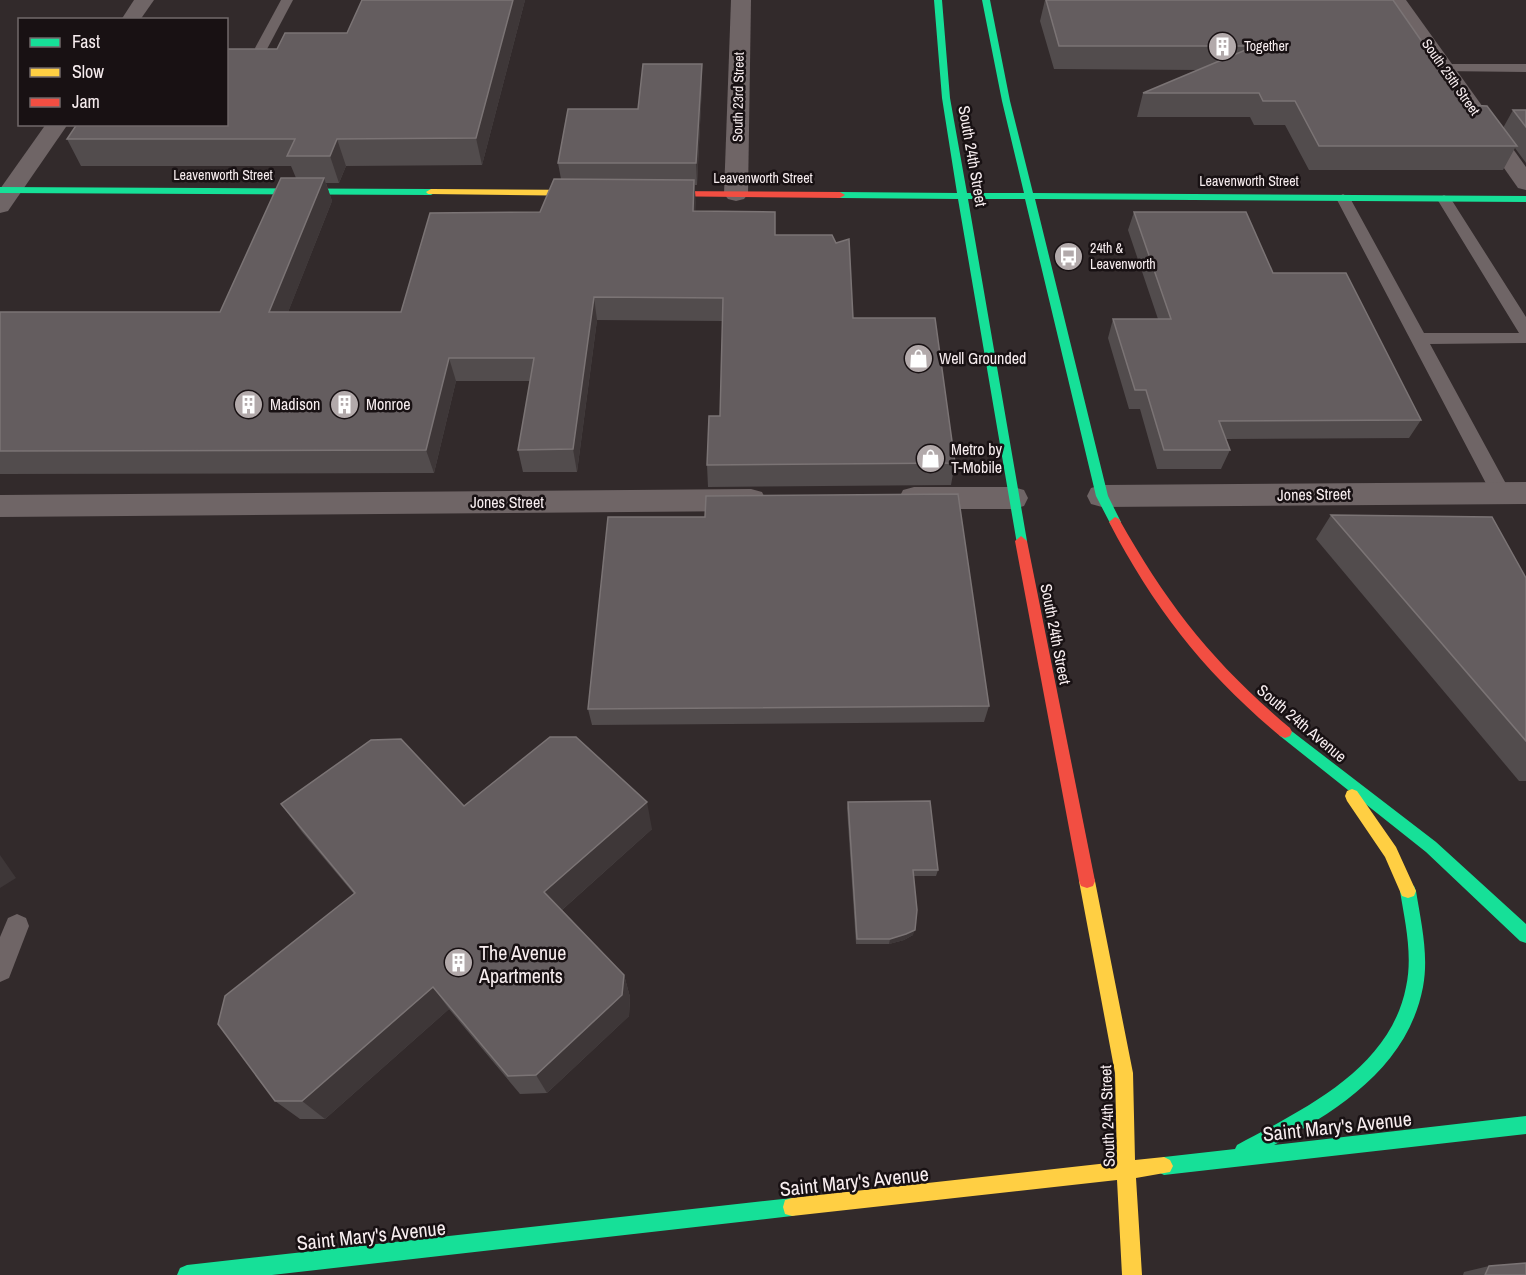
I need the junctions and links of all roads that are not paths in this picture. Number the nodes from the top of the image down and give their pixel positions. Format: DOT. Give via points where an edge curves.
graph roads {
  1 [pos="144,0"];
  2 [pos="287,0"];
  3 [pos="741,0"];
  4 [pos="938,0"];
  5 [pos="986,0"];
  6 [pos="1396,0"];
  7 [pos="131,18"];
  8 [pos="261,48"];
  9 [pos="1444,68"];
  10 [pos="1526,68"];
  11 [pos="56,126"];
  12 [pos="1526,183"];
  13 [pos="605,194"];
  14 [pos="641,194"];
  15 [pos="736,194"];
  16 [pos="4,196"];
  17 [pos="963,196"];
  18 [pos="1031,196"];
  19 [pos="1343,198"];
  20 [pos="1444,199"];
  21 [pos="1526,199"];
  22 [pos="1526,330"];
  23 [pos="1526,338"];
  24 [pos="1419,339"];
  25 [pos="1513,493"];
  26 [pos="1102,496"];
  27 [pos="1013,498"];
  28 [pos="775,499"];
  29 [pos="882,499"];
  30 [pos="0,506"];
  31 [pos="1333,771"];
  32 [pos="17,926"];
  33 [pos="1526,935"];
  34 [pos="0,969"];
  35 [pos="1526,1125"];
  36 [pos="1234,1156"];
  37 [pos="1126,1170"];
  38 [pos="187,1275"];
  39 [pos="1132,1275"];
  1 -- 7 [label="street"];
  2 -- 8 [label="lane"];
  3 -- 15 [label="street, South 23rd Street"];
  4 -- 17 [label="main road, South 24th Street" via="942,67"];
  5 -- 18 [label="main road" via="1006,101"];
  6 -- 9 [label="street, South 25th Street"];
  9 -- 10 [label="lane"];
  9 -- 12 [label="street, South 25th Street"];
  11 -- 16 [label="street"];
  13 -- 16 [label="main road, Leavenworth Street"];
  14 -- 15 [label="main road, Leavenworth Street"];
  15 -- 17 [label="main road, Leavenworth Street"];
  17 -- 18 [label="main road, Leavenworth Street"];
  17 -- 27 [label="main road, South 24th Street"];
  18 -- 19 [label="main road, Leavenworth Street"];
  18 -- 26 [label="main road"];
  19 -- 20 [label="main road, Leavenworth Street"];
  19 -- 24 [label="lane"];
  20 -- 21 [label="main road, Leavenworth Street"];
  20 -- 22 [label="lane"];
  23 -- 24 [label="lane"];
  24 -- 25 [label="lane"];
  25 -- 26 [label="street, Jones Street"];
  26 -- 31 [label="main road, South 24th Avenue" via="1129,553 1164,609 1210,664 1274,724"];
  27 -- 29 [label="street"];
  27 -- 37 [label="main road, South 24th Street" via="1124,1073"];
  28 -- 30 [label="street, Jones Street"];
  31 -- 33 [label="main road, South 24th Avenue" via="1454,866"];
  31 -- 36 [label="main road" via="1386,846 1407,889 1418,949 1409,1011 1381,1059 1361,1079 1319,1111"];
  32 -- 34 [label="lane"];
  35 -- 36 [label="main road, Saint Mary's Avenue"];
  36 -- 37 [label="main road, Saint Mary's Avenue"];
  37 -- 38 [label="main road, Saint Mary's Avenue"];
  37 -- 39 [label="main road, South 24th Street"];
}
